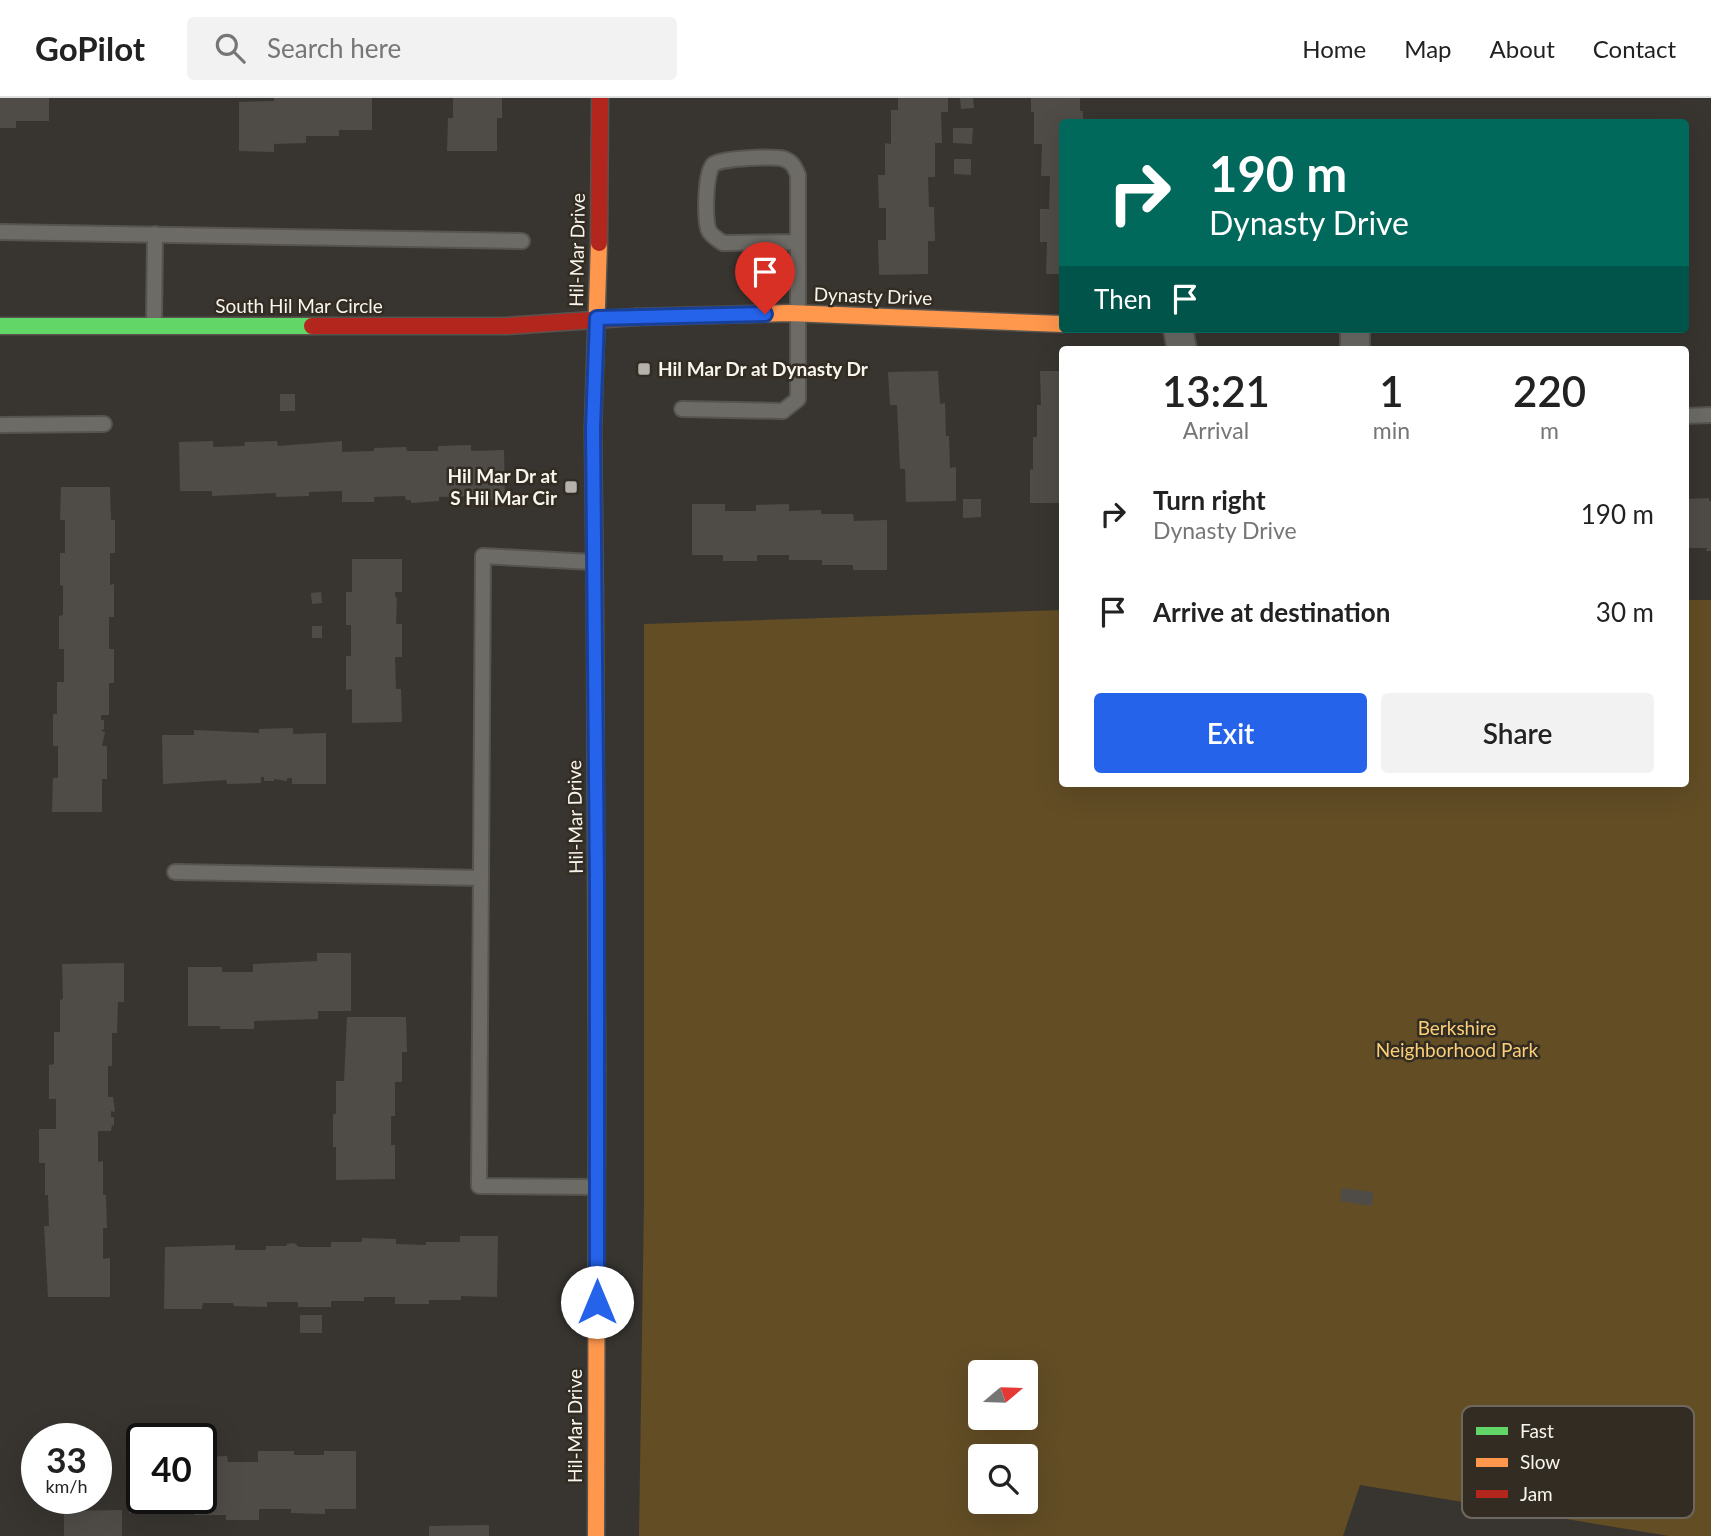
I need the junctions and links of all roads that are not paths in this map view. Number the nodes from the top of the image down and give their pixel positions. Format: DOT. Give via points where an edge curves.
graph roads {
  1 [pos="600,98"];
  2 [pos="0,232"];
  3 [pos="155,234"];
  4 [pos="522,241"];
  5 [pos="797,242"];
  6 [pos="799,314"];
  7 [pos="597,318"];
  8 [pos="1059,324"];
  9 [pos="0,326"];
  10 [pos="154,326"];
  11 [pos="682,409"];
  12 [pos="1711,415"];
  13 [pos="1689,416"];
  14 [pos="0,425"];
  15 [pos="104,425"];
  16 [pos="594,562"];
  17 [pos="175,872"];
  18 [pos="481,878"];
  19 [pos="597,1187"];
  20 [pos="596,1536"];
  1 -- 7 [label="street, Hil-Mar Drive"];
  2 -- 3 [label="lane"];
  3 -- 4 [label="lane"];
  3 -- 10 [label="lane"];
  5 -- 5 [label="lane" via="798,176 793,164 782,158 722,160 711,165 707,174 708,229 715,238 723,243"];
  5 -- 6 [label="lane"];
  6 -- 7 [label="street, Dynasty Drive"];
  6 -- 8 [label="street, Dynasty Drive"];
  6 -- 11 [label="lane" via="798,399 783,411"];
  7 -- 10 [label="street, South Hil Mar Circle" via="506,326"];
  7 -- 16 [label="street, Hil-Mar Drive"];
  9 -- 10 [label="street, South Hil Mar Circle"];
  12 -- 13 [label="lane"];
  14 -- 15 [label="lane"];
  16 -- 18 [label="lane" via="483,556"];
  16 -- 19 [label="street, Hil-Mar Drive"];
  17 -- 18 [label="lane"];
  18 -- 19 [label="lane" via="479,1186"];
  19 -- 20 [label="street, Hil-Mar Drive"];
}
